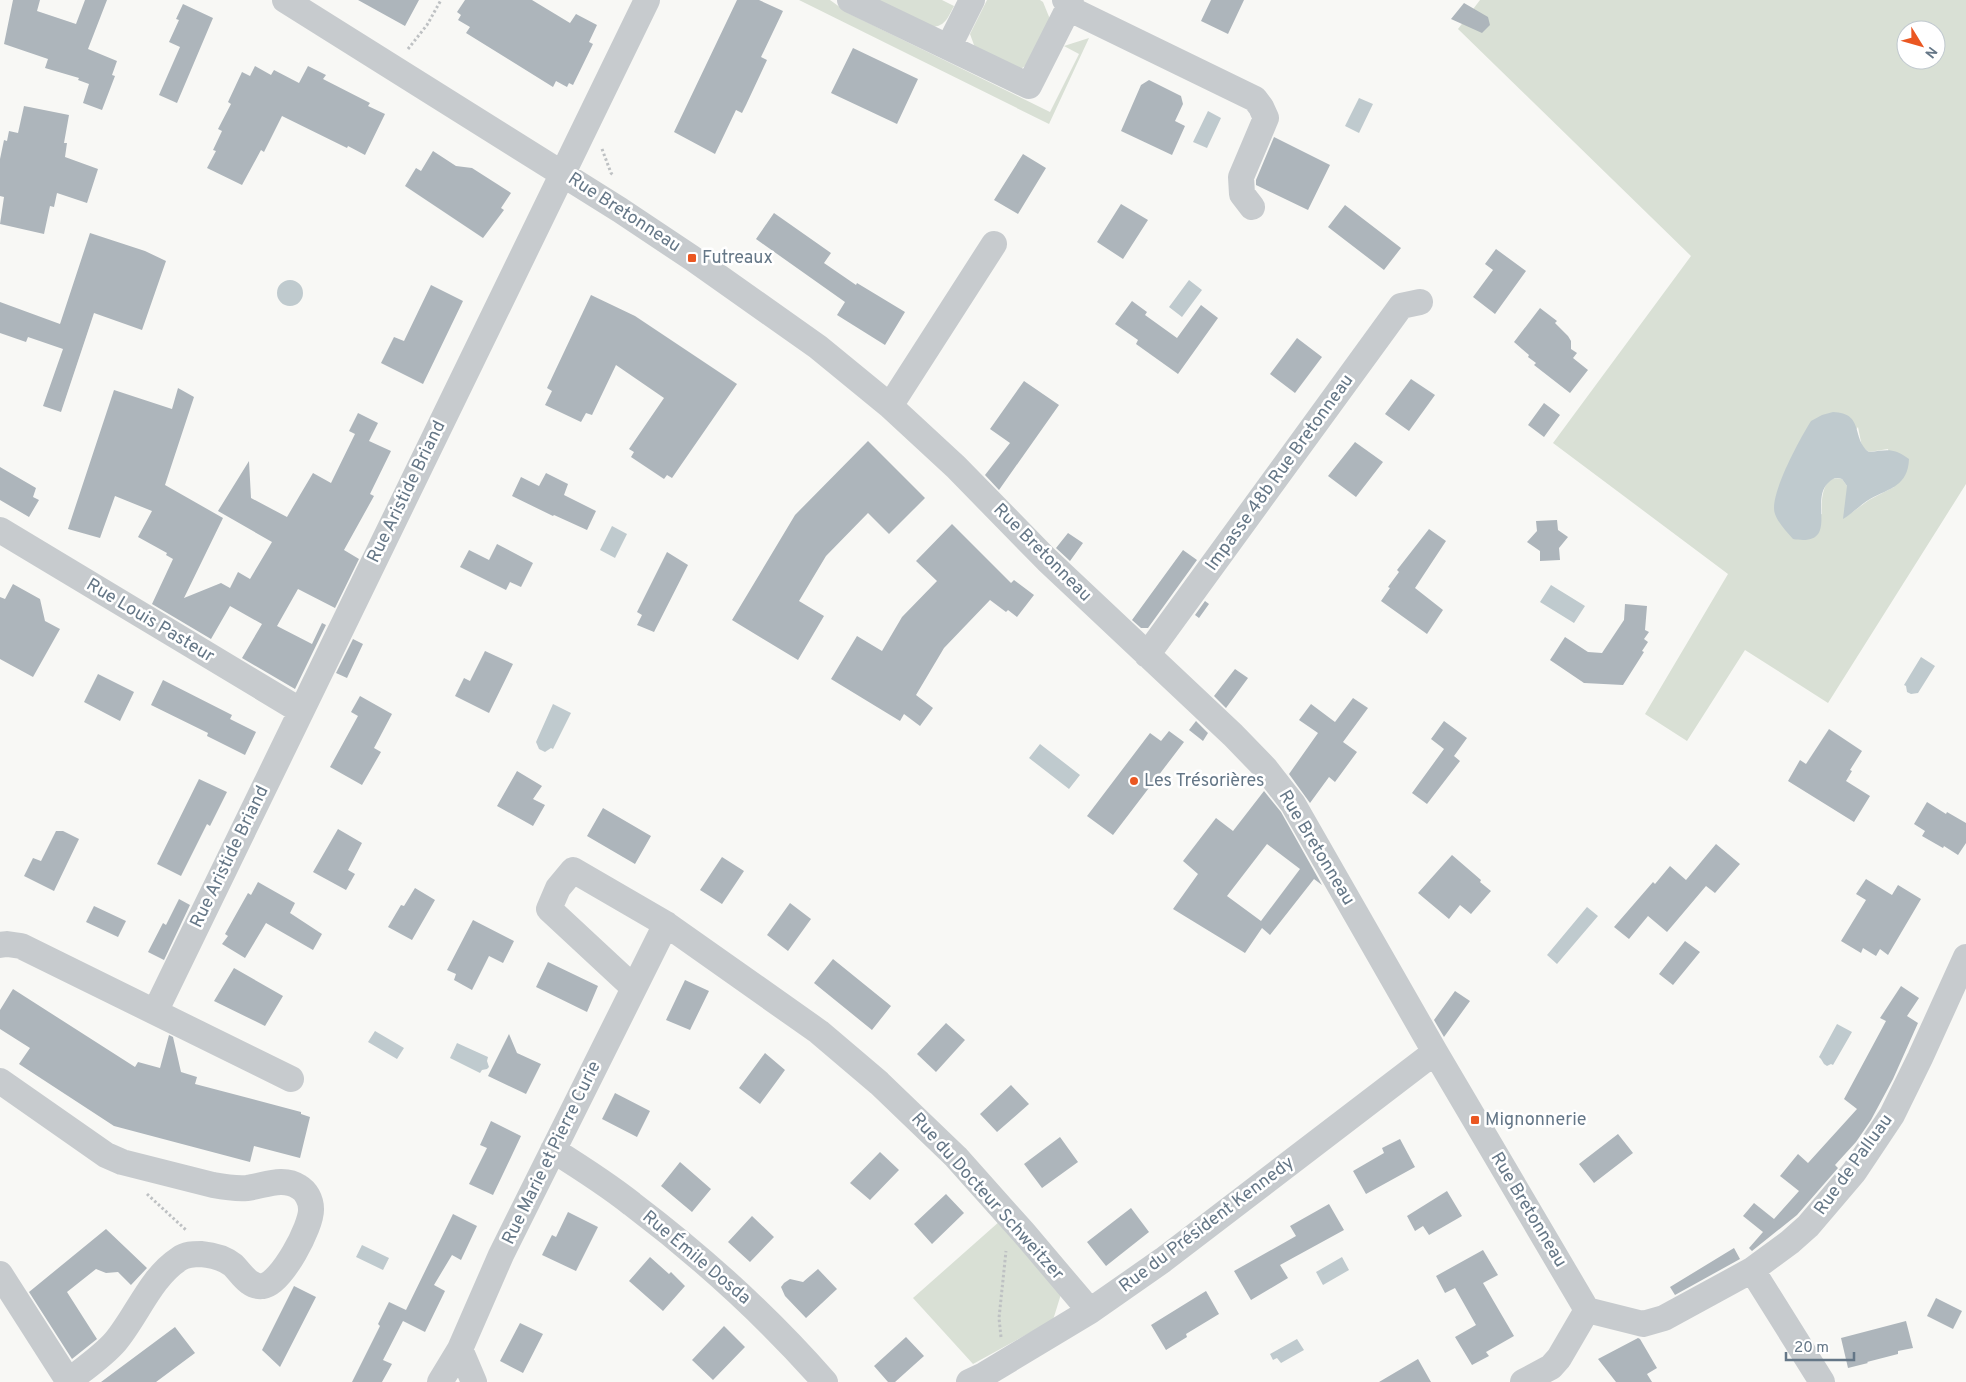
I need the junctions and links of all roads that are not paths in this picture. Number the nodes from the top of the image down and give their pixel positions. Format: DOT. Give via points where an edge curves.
graph roads {
  1 [pos="647,0"];
  2 [pos="850,0"];
  3 [pos="972,0"];
  4 [pos="299,3"];
  5 [pos="1067,4"];
  6 [pos="949,46"];
  7 [pos="562,172"];
  8 [pos="1252,207"];
  9 [pos="994,244"];
  10 [pos="1420,302"];
  11 [pos="890,406"];
  12 [pos="0,530"];
  13 [pos="1147,655"];
  14 [pos="301,711"];
  15 [pos="666,924"];
  16 [pos="0,945"];
  17 [pos="1966,957"];
  18 [pos="634,988"];
  19 [pos="155,1012"];
  20 [pos="1435,1052"];
  21 [pos="291,1079"];
  22 [pos="0,1081"];
  23 [pos="553,1150"];
  24 [pos="1752,1270"];
  25 [pos="0,1274"];
  26 [pos="1587,1310"];
  27 [pos="1090,1311"];
  28 [pos="460,1349"];
  29 [pos="69,1382"];
  30 [pos="440,1382"];
  31 [pos="474,1382"];
  32 [pos="826,1382"];
  33 [pos="969,1382"];
  34 [pos="1523,1382"];
  35 [pos="1822,1382"];
  1 -- 7 [label="street, Rue Aristide Briand"];
  2 -- 6 [label="street"];
  3 -- 6 [label="street"];
  4 -- 7 [label="street, Rue Bretonneau"];
  5 -- 6 [label="street" via="1029,86"];
  5 -- 8 [label="street" via="1255,99 1266,118 1241,177 1242,194"];
  7 -- 11 [label="street, Rue Bretonneau" via="810,341"];
  7 -- 14 [label="street, Rue Aristide Briand"];
  9 -- 11 [label="street"];
  10 -- 13 [label="street, Impasse 48b Rue Bretonneau" via="1402,306"];
  11 -- 13 [label="street, Rue Bretonneau"];
  12 -- 14 [label="street, Rue Louis Pasteur"];
  13 -- 20 [label="street, Rue Bretonneau" via="1239,741 1293,804"];
  14 -- 19 [label="street, Rue Aristide Briand"];
  15 -- 18 [label="street, Rue Marie et Pierre Curie"];
  15 -- 18 [label="street, Rue du Docteur Schweitzer" via="573,870 558,888 549,909"];
  15 -- 27 [label="street, Rue du Docteur Schweitzer" via="819,1032 879,1082 956,1157"];
  16 -- 19 [label="street" via="21,946"];
  17 -- 24 [label="street, Rue de Palluau" via="1892,1115 1854,1172 1808,1226"];
  18 -- 23 [label="street, Rue Marie et Pierre Curie"];
  19 -- 21 [label="street"];
  20 -- 26 [label="street, Rue Bretonneau"];
  20 -- 27 [label="street, Rue du Président Kennedy" via="1163,1260"];
  22 -- 29 [label="street" via="106,1155 122,1162 226,1187 246,1188 288,1182 305,1192 311,1202 308,1224 289,1262 270,1283 262,1287 254,1284 224,1259 211,1255 190,1254 180,1258 156,1282 114,1344"];
  23 -- 28 [label="street, Rue Marie et Pierre Curie" via="501,1255"];
  23 -- 32 [label="street, Rue Émile Dosda" via="631,1203 702,1259 753,1306"];
  24 -- 26 [label="street, Rue de Palluau" via="1664,1318 1643,1324"];
  24 -- 35 [label="street"];
  25 -- 29 [label="street"];
  26 -- 34 [label="street" via="1551,1368"];
  27 -- 33 [label="street, Rue du Président Kennedy"];
  28 -- 30 [label="street, Rue Marie et Pierre Curie"];
  28 -- 31 [label="street"];
}
